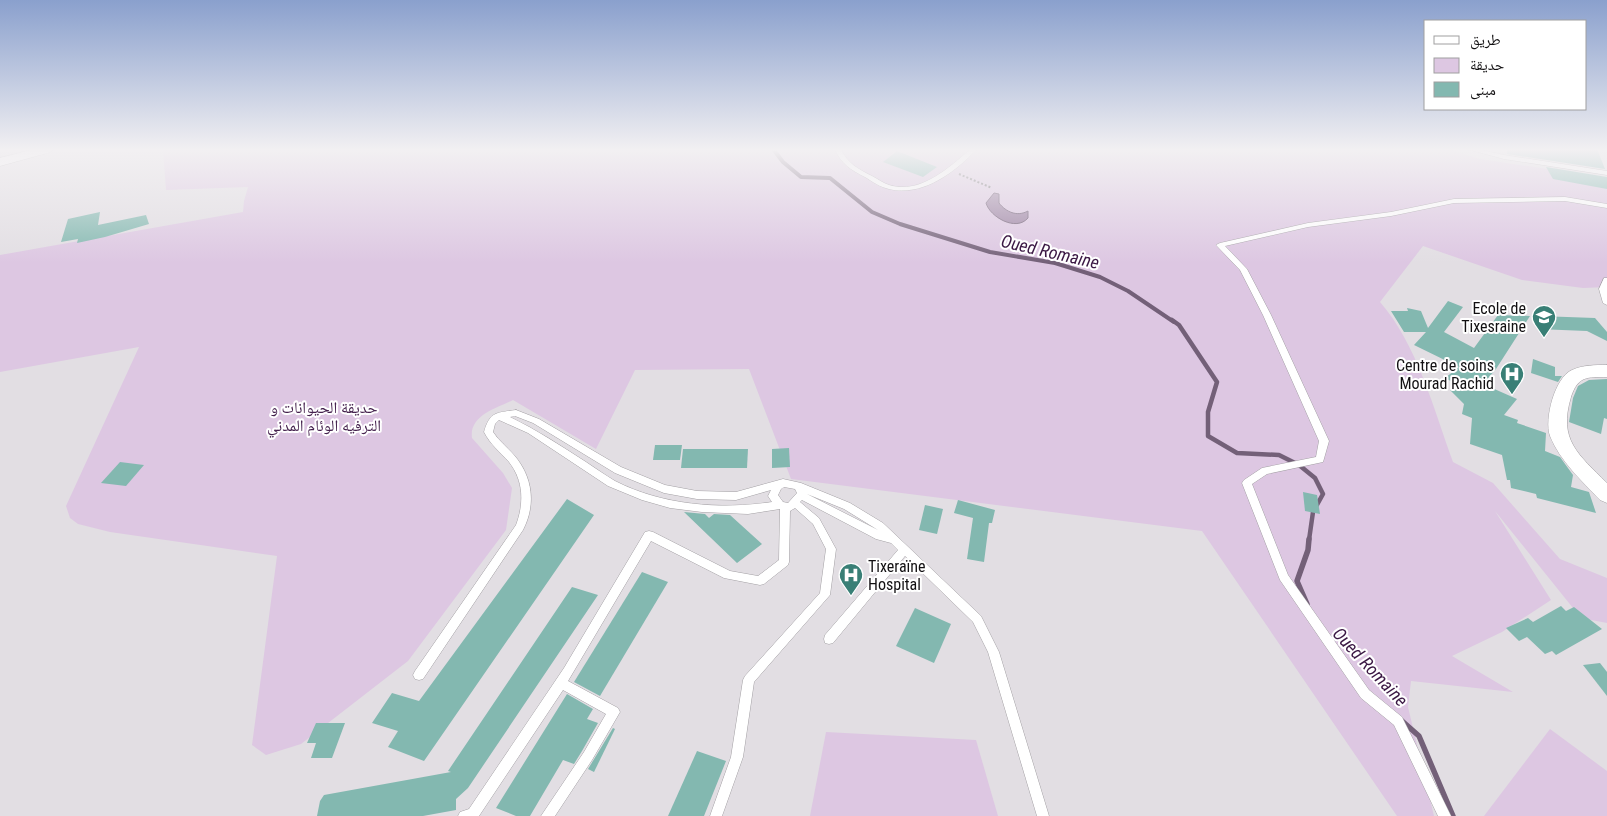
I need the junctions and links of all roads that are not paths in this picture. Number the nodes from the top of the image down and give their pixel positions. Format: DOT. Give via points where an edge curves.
graph roads {
  1 [pos="890,187"];
  2 [pos="908,187"];
  3 [pos="1607,206"];
  4 [pos="1607,280"];
  5 [pos="1607,302"];
  6 [pos="1607,371"];
  7 [pos="498,416"];
  8 [pos="781,484"];
  9 [pos="798,486"];
  10 [pos="1607,495"];
  11 [pos="790,502"];
  12 [pos="893,539"];
  13 [pos="905,549"];
  14 [pos="829,640"];
  15 [pos="419,676"];
  16 [pos="561,683"];
  17 [pos="471,815"];
  18 [pos="547,816"];
  19 [pos="716,816"];
  20 [pos="1044,816"];
  21 [pos="1445,816"];
  1 -- 2 [label="lane"];
  3 -- 21 [label="lane" via="1565,199 1454,201 1308,225 1220,244 1243,269 1324,441 1320,460 1265,471 1247,482 1250,491 1284,576 1365,694 1398,721"];
  4 -- 5 [label="lane" via="1603,289"];
  6 -- 10 [label="street" via="1581,372 1573,376 1566,385 1557,429 1573,457"];
  7 -- 8 [label="lane" via="516,413 536,421 618,470 664,489 697,495 736,496"];
  7 -- 11 [label="lane" via="531,431 611,482 642,496 670,504 748,510"];
  7 -- 15 [label="lane" via="491,422 488,432 522,474 527,512"];
  8 -- 9 [label="lane"];
  8 -- 11 [label="lane" via="773,496"];
  9 -- 11 [label="lane" via="803,493"];
  9 -- 12 [label="lane" via="847,506 880,526"];
  11 -- 12 [label="lane"];
  11 -- 16 [label="lane" via="784,562 760,581 728,575 649,535"];
  11 -- 19 [label="lane" via="816,521 831,549 825,595 749,680 737,757"];
  12 -- 13 [label="lane"];
  13 -- 14 [label="lane"];
  13 -- 20 [label="lane" via="977,619 993,652"];
  16 -- 17 [label="lane"];
  16 -- 18 [label="lane" via="614,712"];
}
